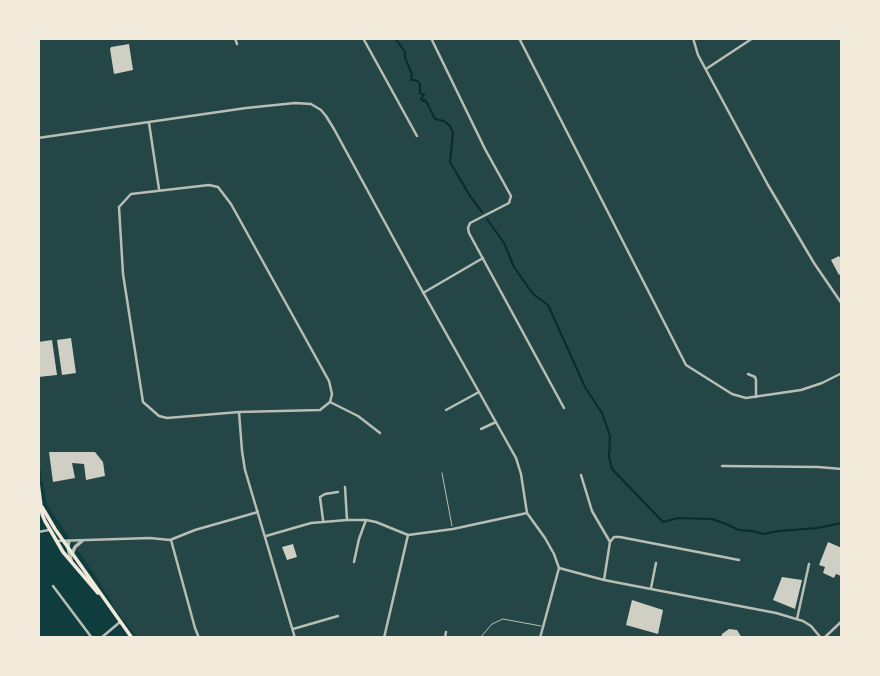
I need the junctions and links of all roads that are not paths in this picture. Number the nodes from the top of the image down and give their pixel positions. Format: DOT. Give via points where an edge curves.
graph roads {
  1 [pos="235,38"];
  2 [pos="363,38"];
  3 [pos="431,38"];
  4 [pos="519,38"];
  5 [pos="693,38"];
  6 [pos="753,38"];
  7 [pos="237,44"];
  8 [pos="706,69"];
  9 [pos="149,123"];
  10 [pos="416,136"];
  11 [pos="38,138"];
  12 [pos="160,190"];
  13 [pos="483,258"];
  14 [pos="423,293"];
  15 [pos="842,304"];
  16 [pos="842,373"];
  17 [pos="748,374"];
  18 [pos="479,392"];
  19 [pos="756,397"];
  20 [pos="330,402"];
  21 [pos="564,408"];
  22 [pos="446,410"];
  23 [pos="239,412"];
  24 [pos="496,422"];
  25 [pos="481,429"];
  26 [pos="380,433"];
  27 [pos="722,466"];
  28 [pos="842,469"];
  29 [pos="442,473"];
  30 [pos="581,475"];
  31 [pos="38,483"];
  32 [pos="345,487"];
  33 [pos="338,492"];
  34 [pos="42,507"];
  35 [pos="258,512"];
  36 [pos="527,513"];
  37 [pos="347,520"];
  38 [pos="366,520"];
  39 [pos="323,522"];
  40 [pos="453,529"];
  41 [pos="50,530"];
  42 [pos="38,531"];
  43 [pos="266,536"];
  44 [pos="408,536"];
  45 [pos="170,540"];
  46 [pos="56,541"];
  47 [pos="63,541"];
  48 [pos="69,541"];
  49 [pos="82,541"];
  50 [pos="610,542"];
  51 [pos="68,547"];
  52 [pos="72,554"];
  53 [pos="738,560"];
  54 [pos="71,562"];
  55 [pos="354,562"];
  56 [pos="656,564"];
  57 [pos="809,564"];
  58 [pos="559,568"];
  59 [pos="604,580"];
  60 [pos="53,586"];
  61 [pos="650,589"];
  62 [pos="102,597"];
  63 [pos="338,616"];
  64 [pos="797,620"];
  65 [pos="842,621"];
  66 [pos="120,622"];
  67 [pos="543,626"];
  68 [pos="293,629"];
  69 [pos="446,632"];
  70 [pos="92,638"];
  71 [pos="101,638"];
  72 [pos="132,638"];
  73 [pos="200,638"];
  74 [pos="295,638"];
  75 [pos="384,638"];
  76 [pos="445,638"];
  77 [pos="480,638"];
  78 [pos="540,638"];
  79 [pos="823,638"];
  1 -- 7 [label="street"];
  2 -- 10 [label="street"];
  3 -- 13 [label="street" via="511,196 509,202 470,223 469,233"];
  4 -- 19 [label="street" via="686,365 732,394"];
  5 -- 8 [label="street"];
  6 -- 8 [label="street"];
  8 -- 15 [label="street" via="768,185"];
  9 -- 11 [label="street"];
  9 -- 12 [label="street"];
  9 -- 14 [label="street" via="246,108 314,106 326,116"];
  12 -- 20 [label="street" via="218,187 329,381"];
  12 -- 23 [label="street" via="131,194 119,207 125,285 143,402 167,418"];
  13 -- 14 [label="street"];
  13 -- 21 [label="street"];
  14 -- 18 [label="street"];
  16 -- 19 [label="street" via="811,387"];
  17 -- 19 [label="street" via="757,380"];
  18 -- 22 [label="street"];
  18 -- 24 [label="street"];
  20 -- 23 [label="street" via="315,410"];
  20 -- 26 [label="street"];
  23 -- 35 [label="street" via="243,461"];
  24 -- 25 [label="street"];
  24 -- 36 [label="street" via="519,465"];
  27 -- 28 [label="street"];
  29 -- 40 [label="lane"];
  30 -- 50 [label="street" via="592,511"];
  31 -- 34 [label="main road"];
  32 -- 37 [label="street"];
  33 -- 39 [label="street" via="320,497"];
  34 -- 41 [label="main road"];
  34 -- 47 [label="main road"];
  35 -- 43 [label="street"];
  35 -- 45 [label="street"];
  36 -- 40 [label="street"];
  36 -- 58 [label="street"];
  37 -- 38 [label="street"];
  37 -- 39 [label="street"];
  38 -- 44 [label="street"];
  38 -- 55 [label="street"];
  39 -- 43 [label="street"];
  40 -- 44 [label="street"];
  41 -- 42 [label="street"];
  41 -- 46 [label="main road"];
  43 -- 68 [label="street"];
  44 -- 75 [label="street"];
  45 -- 49 [label="street"];
  45 -- 73 [label="street"];
  46 -- 47 [label="street"];
  46 -- 54 [label="main road"];
  47 -- 48 [label="street"];
  47 -- 51 [label="main road"];
  48 -- 49 [label="street"];
  48 -- 51 [label="street"];
  49 -- 52 [label="street"];
  50 -- 53 [label="street" via="621,537"];
  50 -- 59 [label="street"];
  51 -- 52 [label="main road"];
  51 -- 54 [label="street"];
  52 -- 62 [label="main road"];
  54 -- 62 [label="main road"];
  56 -- 61 [label="street"];
  57 -- 64 [label="street"];
  58 -- 59 [label="street"];
  58 -- 67 [label="street"];
  59 -- 61 [label="street"];
  60 -- 70 [label="street"];
  61 -- 64 [label="street"];
  62 -- 66 [label="main road"];
  63 -- 68 [label="street"];
  64 -- 79 [label="street"];
  65 -- 79 [label="street"];
  66 -- 71 [label="street"];
  66 -- 72 [label="main road"];
  67 -- 77 [label="lane" via="503,619"];
  67 -- 78 [label="street"];
  68 -- 74 [label="street"];
  69 -- 76 [label="street"];
}
